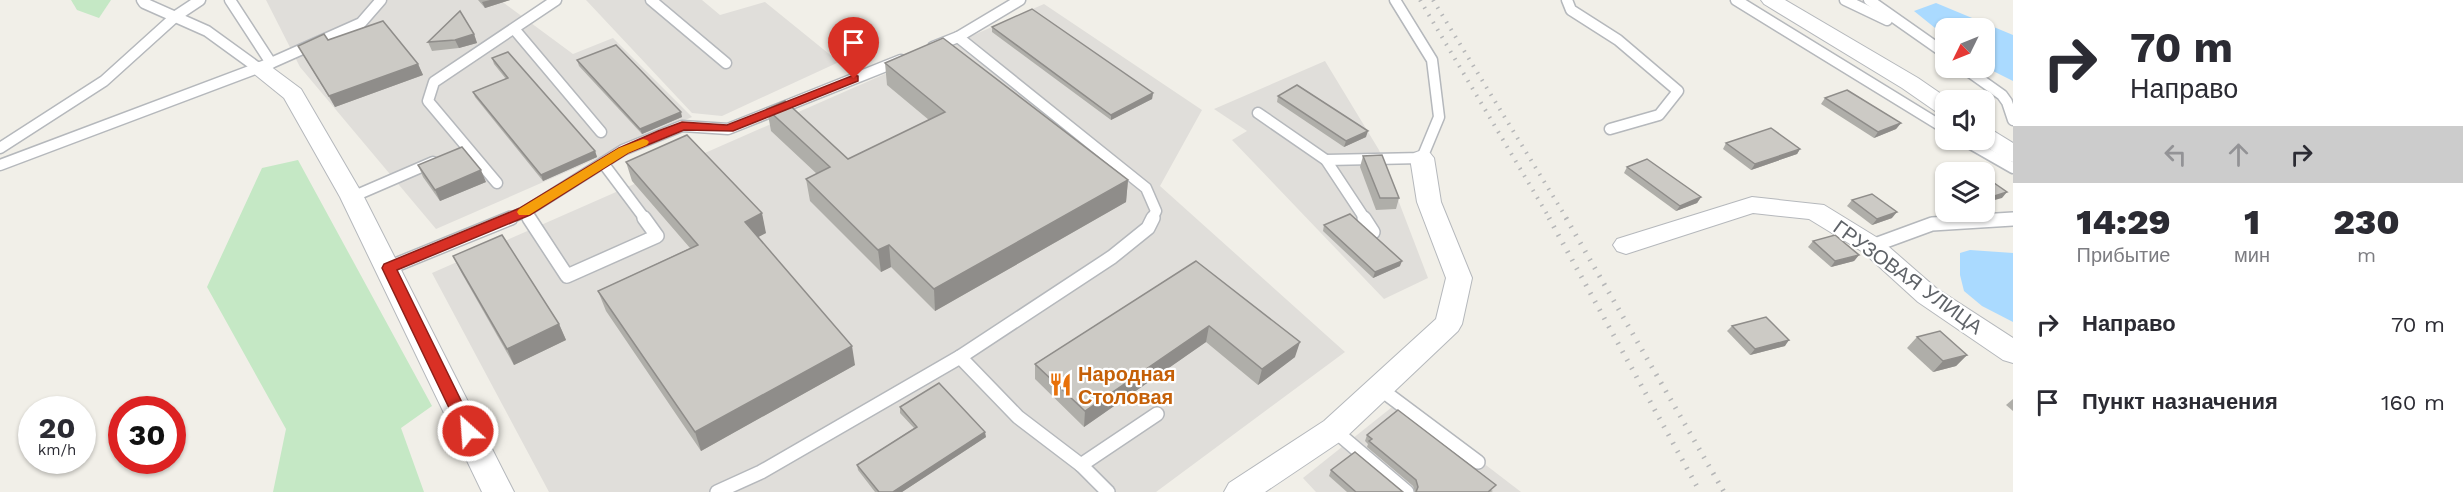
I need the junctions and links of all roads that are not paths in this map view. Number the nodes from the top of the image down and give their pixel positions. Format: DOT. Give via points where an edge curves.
graph roads {
  1 [pos="142,0"];
  2 [pos="200,0"];
  3 [pos="231,0"];
  4 [pos="381,0"];
  5 [pos="556,0"];
  6 [pos="651,0"];
  7 [pos="1020,0"];
  8 [pos="1395,0"];
  9 [pos="1567,0"];
  10 [pos="1736,0"];
  11 [pos="1771,0"];
  12 [pos="1845,0"];
  13 [pos="1869,0"];
  14 [pos="176,16"];
  15 [pos="515,30"];
  16 [pos="1916,33"];
  17 [pos="958,37"];
  18 [pos="1935,46"];
  19 [pos="726,63"];
  20 [pos="264,66"];
  21 [pos="1978,78"];
  22 [pos="1935,100"];
  23 [pos="1258,113"];
  24 [pos="2013,120"];
  25 [pos="1935,122"];
  26 [pos="1610,129"];
  27 [pos="601,132"];
  28 [pos="1995,142"];
  29 [pos="0,148"];
  30 [pos="1982,150"];
  31 [pos="456,151"];
  32 [pos="2013,154"];
  33 [pos="1422,158"];
  34 [pos="1326,160"];
  35 [pos="603,163"];
  36 [pos="0,165"];
  37 [pos="2013,168"];
  38 [pos="497,183"];
  39 [pos="352,197"];
  40 [pos="525,212"];
  41 [pos="2013,219"];
  42 [pos="1373,232"];
  43 [pos="1626,245"];
  44 [pos="1872,246"];
  45 [pos="388,268"];
  46 [pos="2013,352"];
  47 [pos="960,357"];
  48 [pos="1379,388"];
  49 [pos="1156,414"];
  50 [pos="1334,430"];
  51 [pos="1478,462"];
  52 [pos="1082,465"];
  53 [pos="498,492"];
  54 [pos="717,492"];
  55 [pos="1108,492"];
  56 [pos="1240,492"];
  57 [pos="1407,492"];
  1 -- 14 [label="lane"];
  2 -- 14 [label="lane"];
  3 -- 20 [label="lane"];
  4 -- 20 [label="lane" via="361,23"];
  5 -- 15 [label="lane"];
  6 -- 19 [label="lane"];
  7 -- 17 [label="lane"];
  8 -- 33 [label="lane" via="1432,60 1438,117"];
  9 -- 26 [label="lane" via="1571,10 1618,40 1678,91 1659,115"];
  10 -- 25 [label="lane"];
  11 -- 22 [label="street"];
  12 -- 16 [label="lane"];
  13 -- 16 [label="lane"];
  14 -- 20 [label="lane"];
  14 -- 29 [label="lane" via="104,81"];
  15 -- 27 [label="lane"];
  15 -- 31 [label="lane" via="434,82 428,101"];
  16 -- 18 [label="lane"];
  17 -- 35 [label="lane" via="728,129 682,126 623,150"];
  17 -- 47 [label="lane" via="1146,188 1156,211 1148,228 1112,257"];
  20 -- 36 [label="lane"];
  20 -- 39 [label="street" via="293,94"];
  21 -- 24 [label="lane" via="2000,93"];
  23 -- 34 [label="lane"];
  28 -- 32 [label="street"];
  30 -- 37 [label="lane"];
  31 -- 38 [label="lane"];
  31 -- 39 [label="lane"];
  33 -- 34 [label="lane"];
  33 -- 48 [label="street" via="1428,202 1458,278 1448,324"];
  34 -- 42 [label="lane"];
  35 -- 40 [label="lane"];
  35 -- 40 [label="lane" via="657,236 567,276"];
  39 -- 45 [label="street"];
  40 -- 45 [label="lane"];
  41 -- 44 [label="lane" via="1932,224"];
  43 -- 44 [label="street, ГРУЗОВАЯ УЛИЦА" via="1752,205 1815,211"];
  44 -- 46 [label="street, ГРУЗОВАЯ УЛИЦА" via="1927,295"];
  45 -- 53 [label="street"];
  47 -- 52 [label="lane" via="1018,417"];
  47 -- 54 [label="lane" via="761,472"];
  48 -- 50 [label="street"];
  48 -- 51 [label="lane"];
  49 -- 52 [label="lane"];
  50 -- 56 [label="street"];
  50 -- 57 [label="lane"];
  52 -- 55 [label="lane"];
}
